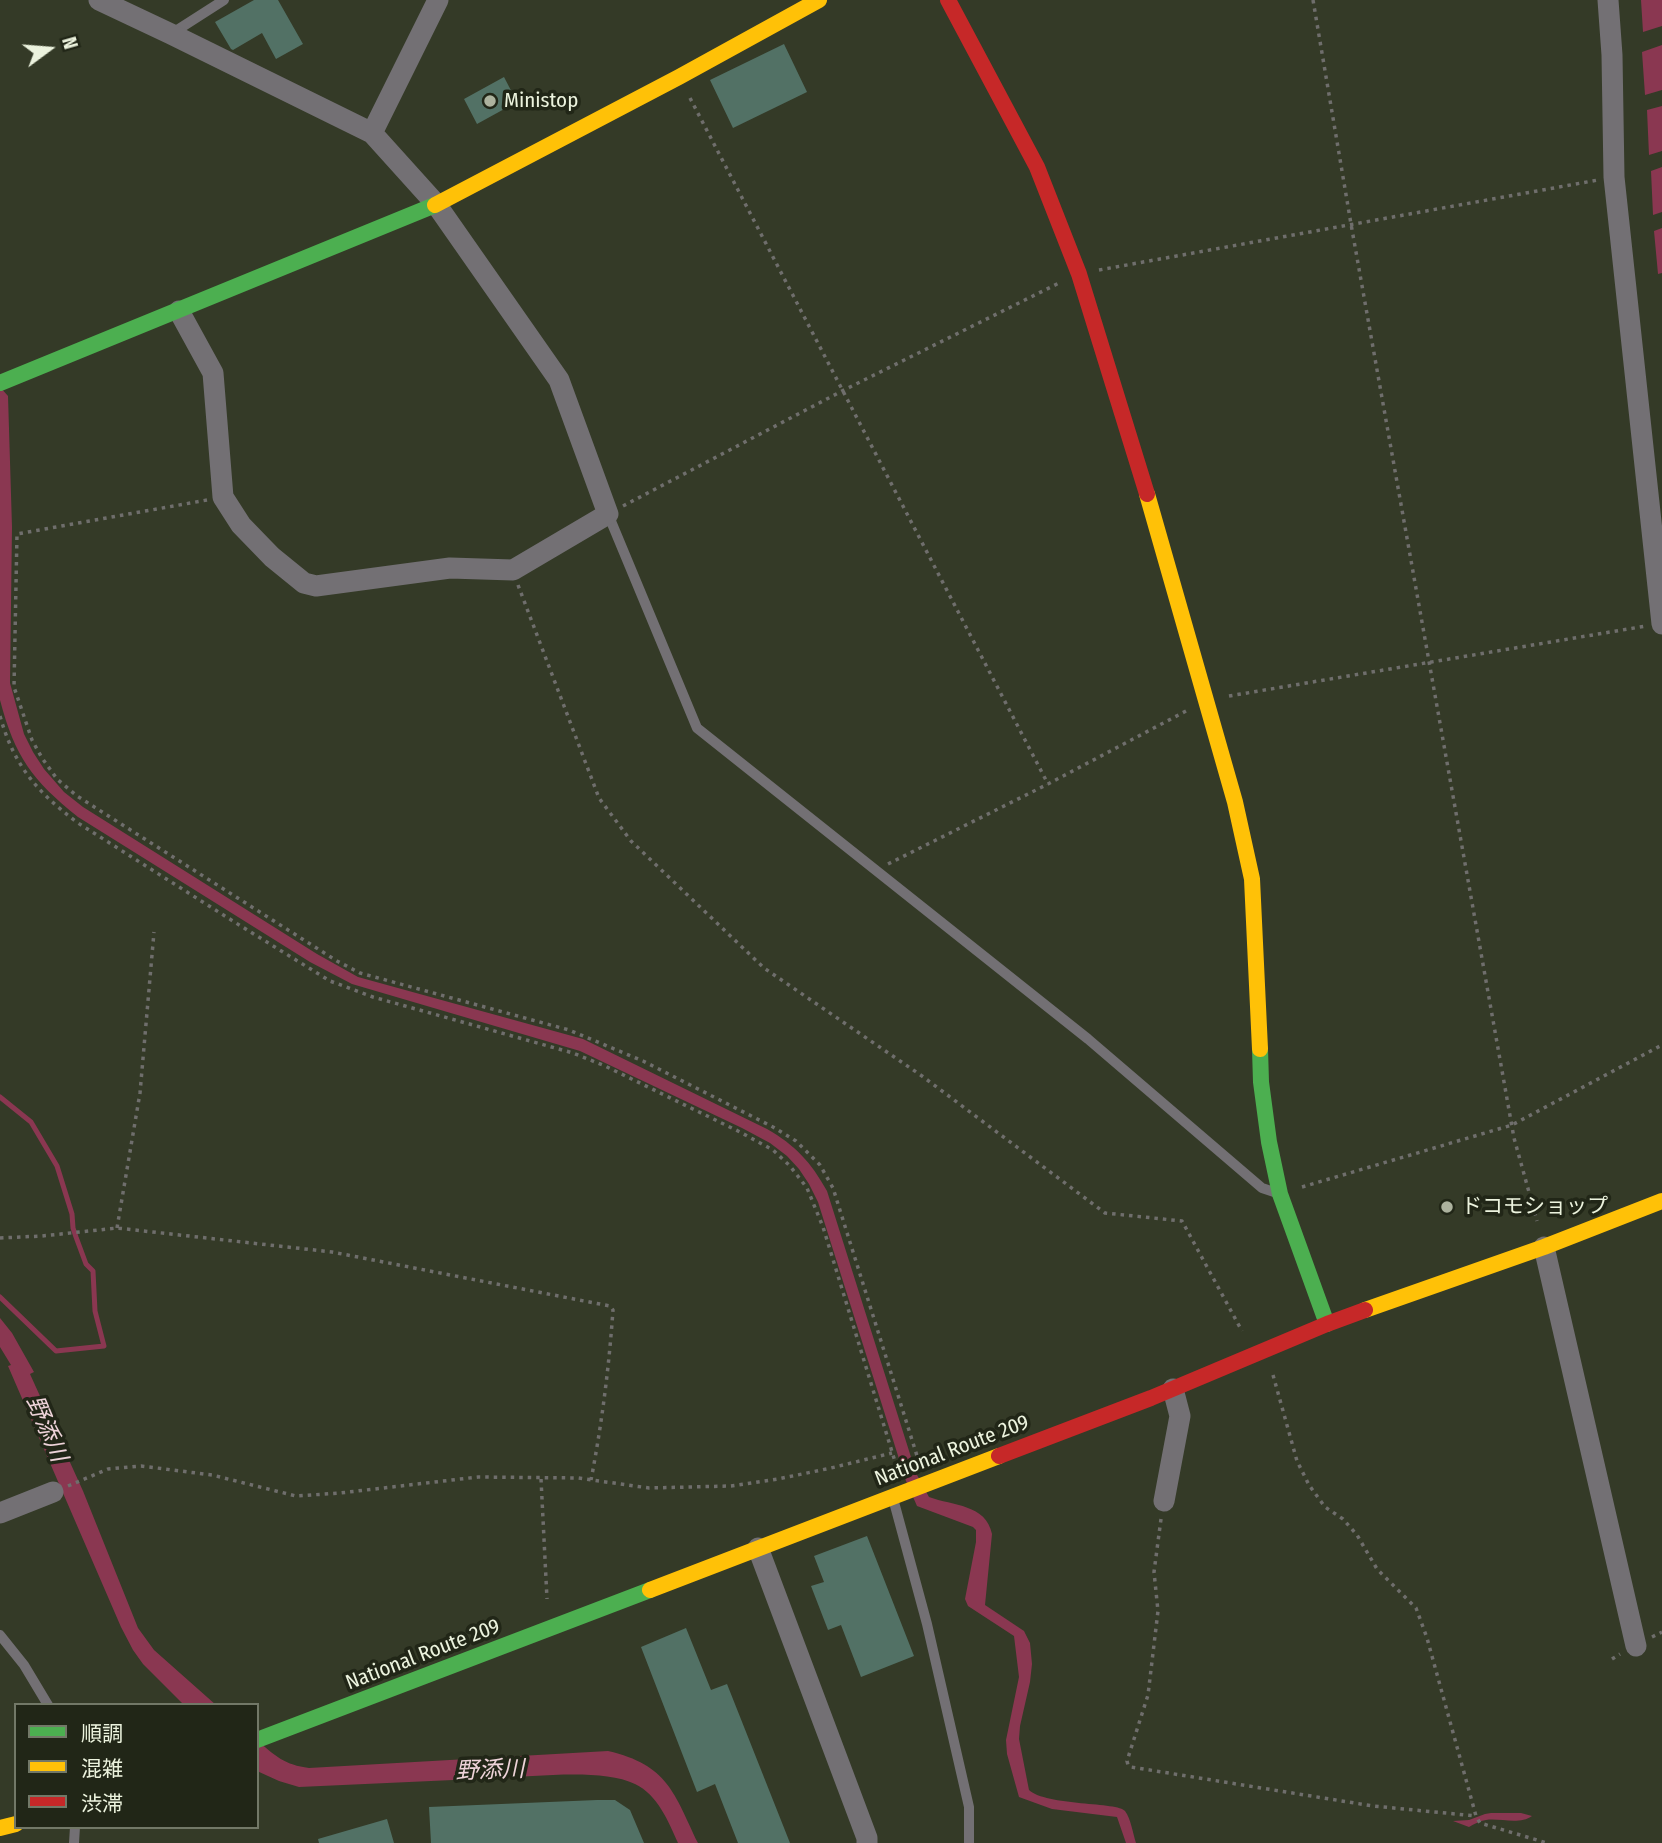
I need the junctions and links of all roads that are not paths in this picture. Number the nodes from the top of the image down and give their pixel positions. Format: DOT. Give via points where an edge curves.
graph roads {
  1 [pos="99,0"];
  2 [pos="224,0"];
  3 [pos="438,0"];
  4 [pos="819,0"];
  5 [pos="948,0"];
  6 [pos="1608,0"];
  7 [pos="171,34"];
  8 [pos="372,133"];
  9 [pos="436,204"];
  10 [pos="179,311"];
  11 [pos="0,383"];
  12 [pos="608,513"];
  13 [pos="1655,625"];
  14 [pos="1280,1194"];
  15 [pos="1662,1201"];
  16 [pos="1544,1247"];
  17 [pos="1327,1324"];
  18 [pos="1173,1389"];
  19 [pos="53,1492"];
  20 [pos="898,1495"];
  21 [pos="1164,1501"];
  22 [pos="0,1513"];
  23 [pos="758,1548"];
  24 [pos="0,1635"];
  25 [pos="1636,1646"];
  26 [pos="47,1703"];
  27 [pos="263,1738"];
  28 [pos="867,1843"];
  29 [pos="968,1843"];
  1 -- 7 [label="street"];
  2 -- 7 [label="lane"];
  3 -- 8 [label="street"];
  4 -- 9 [label="main road"];
  5 -- 14 [label="main road" via="1037,167 1079,274 1208,700 1252,879 1261,1082"];
  6 -- 13 [label="street" via="1614,177"];
  7 -- 8 [label="street"];
  8 -- 9 [label="street"];
  9 -- 10 [label="main road"];
  9 -- 12 [label="street" via="559,380"];
  10 -- 11 [label="main road"];
  10 -- 12 [label="street" via="213,373 223,497 241,524 304,583 316,586 450,568 513,570"];
  12 -- 14 [label="lane" via="696,728 1088,1039 1262,1188"];
  14 -- 17 [label="main road"];
  15 -- 16 [label="main road, National Route 209"];
  16 -- 17 [label="main road, National Route 209"];
  16 -- 25 [label="street"];
  17 -- 18 [label="main road, National Route 209"];
  18 -- 20 [label="main road, National Route 209" via="924,1477"];
  18 -- 21 [label="street" via="1180,1416"];
  19 -- 22 [label="street"];
  20 -- 23 [label="main road, National Route 209"];
  20 -- 29 [label="lane" via="969,1807"];
  23 -- 27 [label="main road, National Route 209"];
  23 -- 28 [label="street"];
  24 -- 26 [label="lane"];
}
